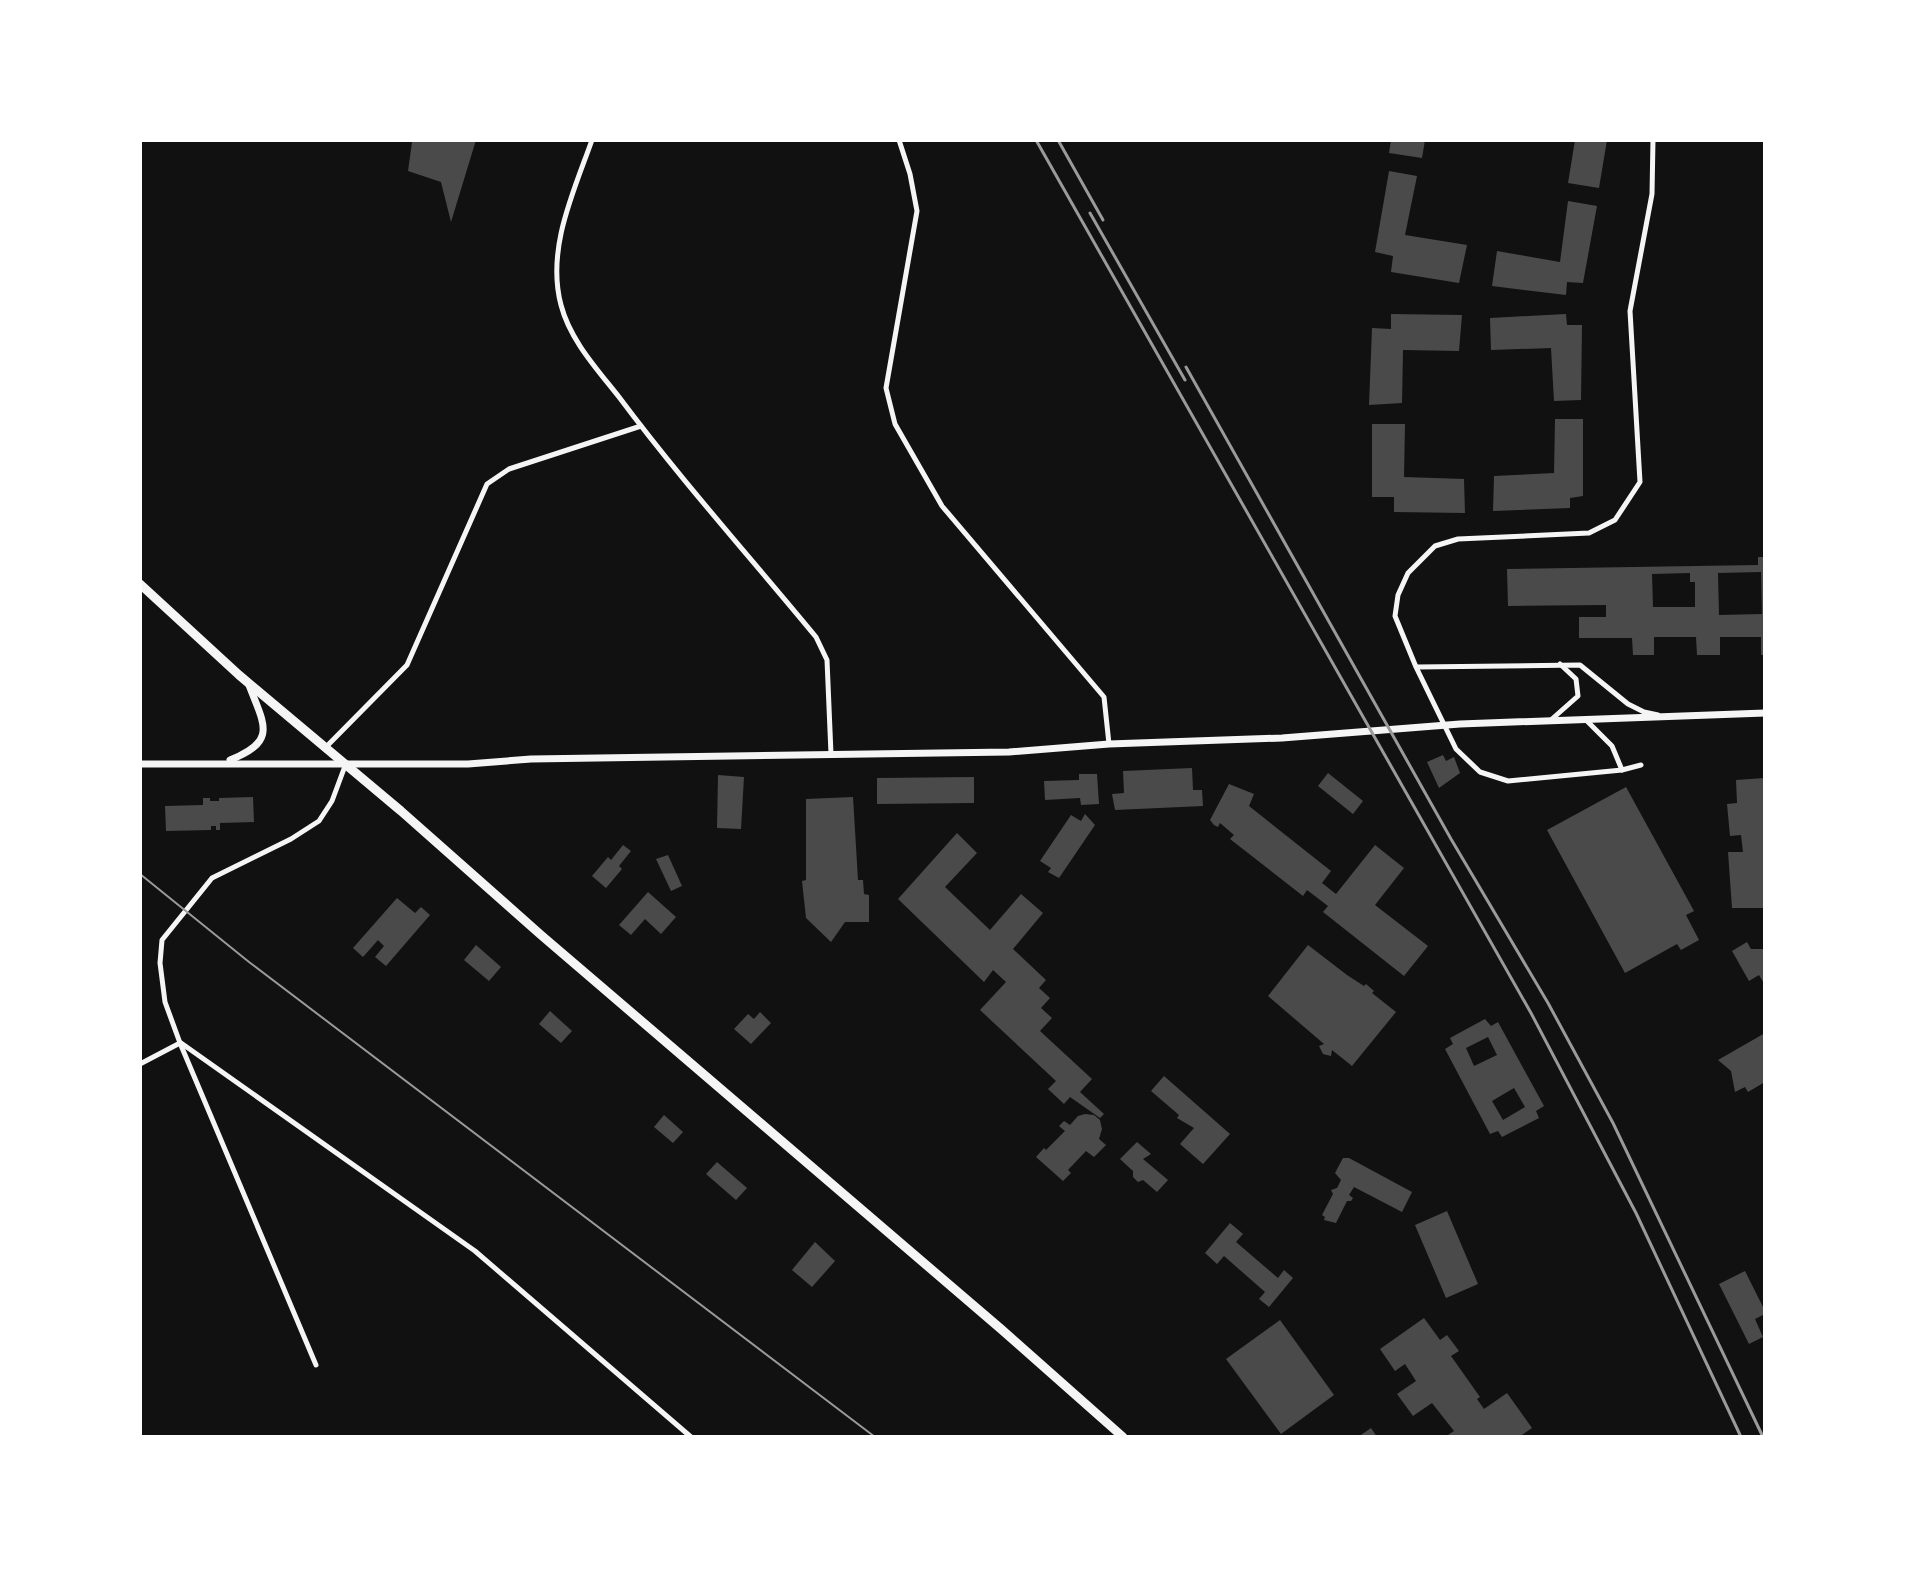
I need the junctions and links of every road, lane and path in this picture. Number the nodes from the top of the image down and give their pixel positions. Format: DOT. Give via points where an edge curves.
graph roads {
  1 [pos="592,140"];
  2 [pos="899,140"];
  3 [pos="1653,140"];
  4 [pos="641,426"];
  5 [pos="140,584"];
  6 [pos="1559,663"];
  7 [pos="1416,667"];
  8 [pos="248,683"];
  9 [pos="1765,713"];
  10 [pos="1660,715"];
  11 [pos="1583,718"];
  12 [pos="1551,720"];
  13 [pos="1109,744"];
  14 [pos="325,748"];
  15 [pos="831,756"];
  16 [pos="223,762"];
  17 [pos="140,764"];
  18 [pos="346,764"];
  19 [pos="1641,765"];
  20 [pos="1622,770"];
  21 [pos="180,1043"];
  22 [pos="140,1064"];
  23 [pos="316,1365"];
  24 [pos="691,1437"];
  25 [pos="1123,1437"];
  1 -- 4 [label="street" via="559,238 561,305 574,338"];
  2 -- 13 [label="street" via="917,211 886,388 895,424 942,506 1104,697"];
  3 -- 7 [label="street" via="1652,194 1630,311 1640,482 1615,520 1589,533 1458,539 1435,546 1408,573 1398,595 1395,616"];
  4 -- 14 [label="street" via="509,469 487,484 407,665"];
  4 -- 15 [label="street" via="816,637 827,660"];
  5 -- 8 [label="highway"];
  6 -- 7 [label="street"];
  6 -- 10 [label="street" via="1580,665 1628,704"];
  6 -- 12 [label="street" via="1576,679 1578,696"];
  7 -- 20 [label="street" via="1456,749 1480,772 1508,781"];
  8 -- 14 [label="highway"];
  8 -- 16 [label="main road" via="263,734 255,749"];
  9 -- 10 [label="main road"];
  10 -- 11 [label="main road"];
  11 -- 12 [label="main road"];
  11 -- 20 [label="street" via="1612,746"];
  12 -- 13 [label="main road"];
  13 -- 15 [label="main road"];
  14 -- 18 [label="highway"];
  15 -- 18 [label="main road"];
  16 -- 17 [label="main road"];
  16 -- 18 [label="main road"];
  18 -- 21 [label="street" via="319,821 212,878 162,940 165,1002"];
  18 -- 25 [label="highway"];
  19 -- 20 [label="street"];
  21 -- 22 [label="street"];
  21 -- 23 [label="street"];
  21 -- 24 [label="street" via="475,1251"];
}
